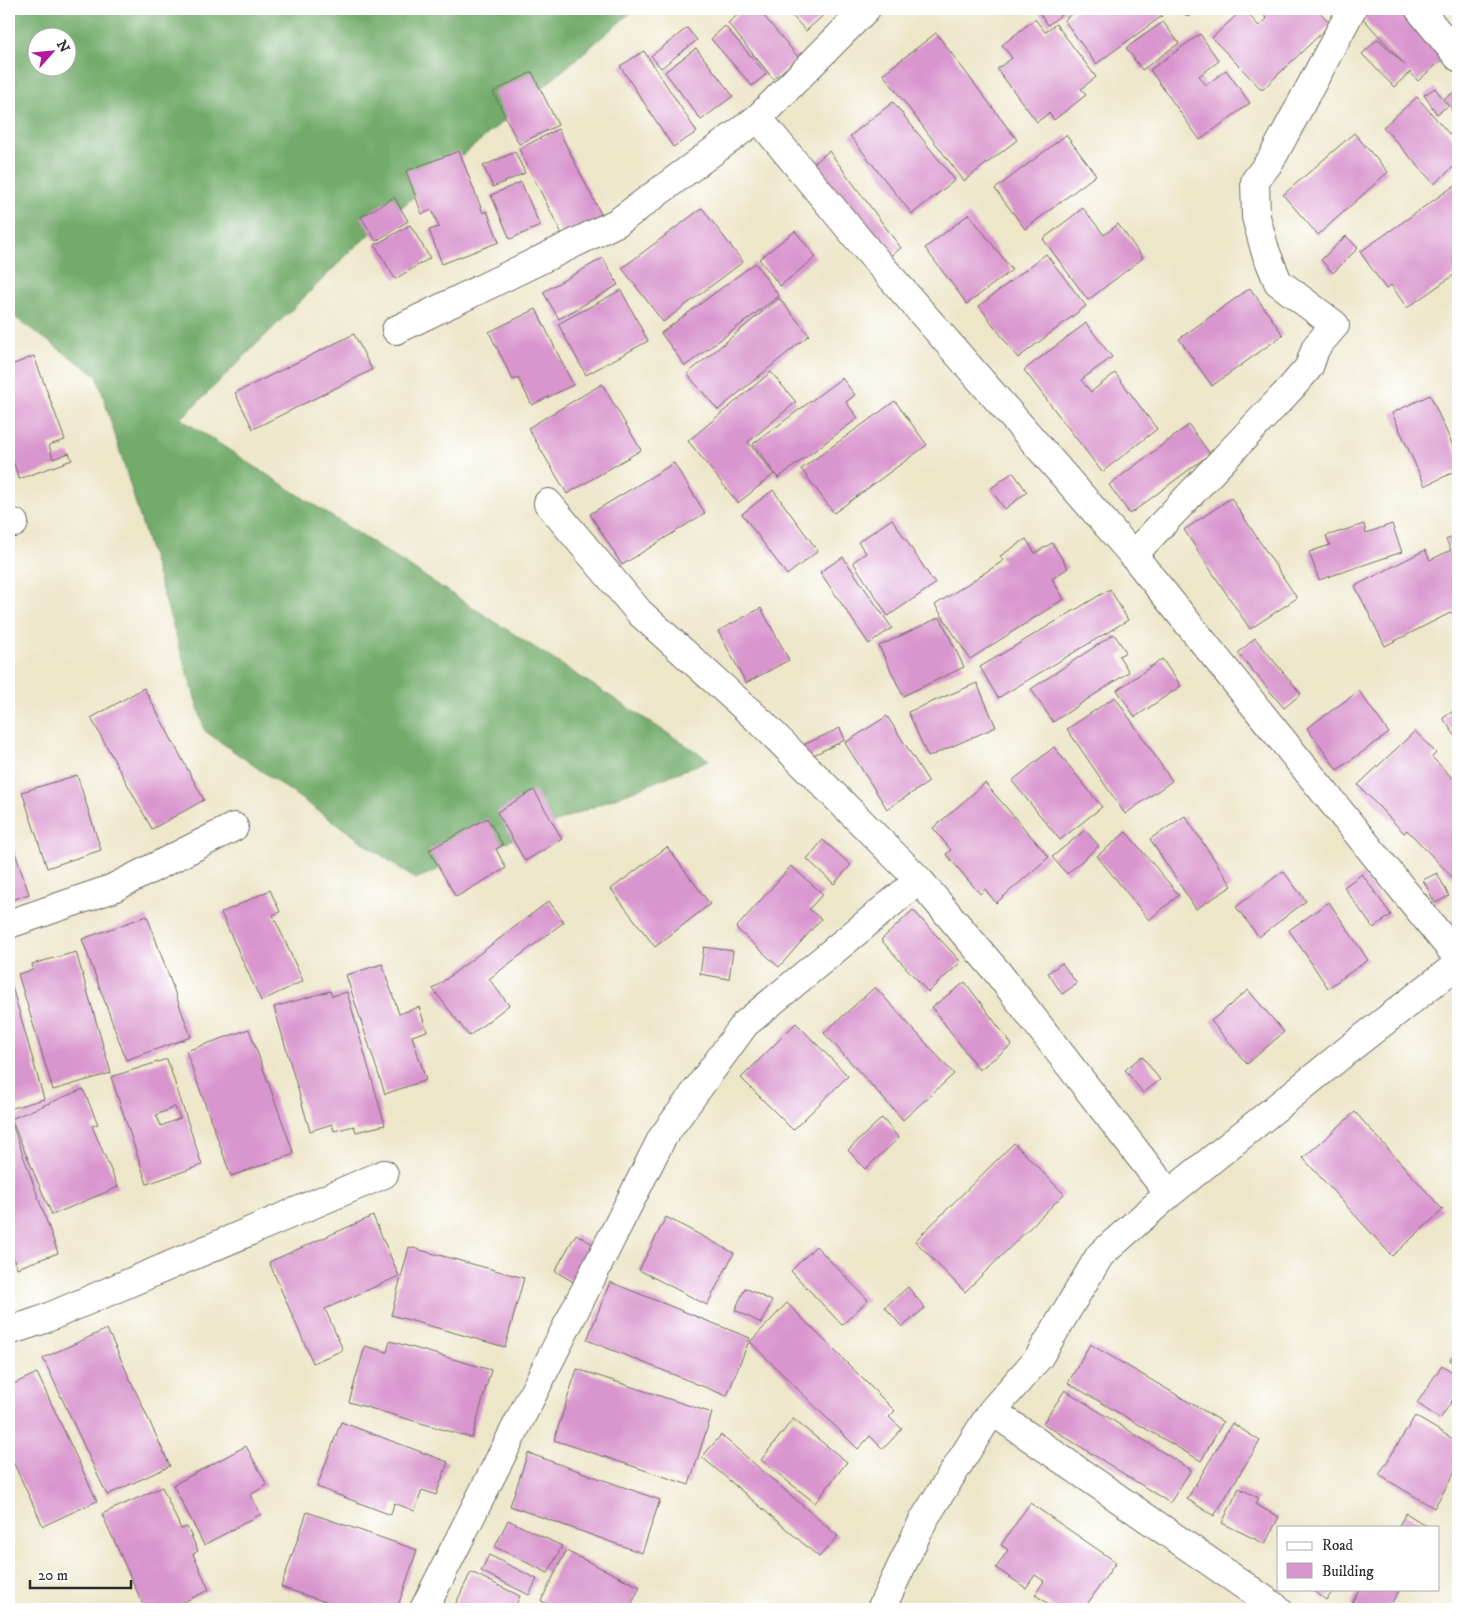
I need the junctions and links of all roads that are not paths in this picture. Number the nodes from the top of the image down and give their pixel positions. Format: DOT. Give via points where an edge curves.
graph roads {
  1 [pos="866,9"];
  2 [pos="1352,9"];
  3 [pos="1419,9"];
  4 [pos="1458,57"];
  5 [pos="758,118"];
  6 [pos="396,330"];
  7 [pos="548,504"];
  8 [pos="1133,555"];
  9 [pos="234,827"];
  10 [pos="919,880"];
  11 [pos="9,924"];
  12 [pos="1458,958"];
  13 [pos="1458,964"];
  14 [pos="384,1174"];
  15 [pos="1169,1194"];
  16 [pos="9,1331"];
  17 [pos="992,1411"];
  18 [pos="424,1609"];
  19 [pos="881,1609"];
  20 [pos="1278,1609"];
  1 -- 5 [label="street"];
  2 -- 8 [label="street" via="1271,160 1255,181 1256,217 1278,282 1335,325 1316,347 1309,367 1291,388"];
  3 -- 4 [label="street"];
  5 -- 6 [label="street" via="618,222"];
  5 -- 8 [label="street" via="868,251"];
  7 -- 10 [label="street" via="640,613 762,723"];
  8 -- 12 [label="street"];
  9 -- 11 [label="street" via="111,889"];
  10 -- 15 [label="street" via="998,973"];
  10 -- 18 [label="street" via="746,1024 662,1138"];
  13 -- 15 [label="street"];
  14 -- 16 [label="street"];
  15 -- 17 [label="street" via="1100,1255 1039,1357"];
  17 -- 19 [label="street" via="924,1519"];
  17 -- 20 [label="street"];
}
